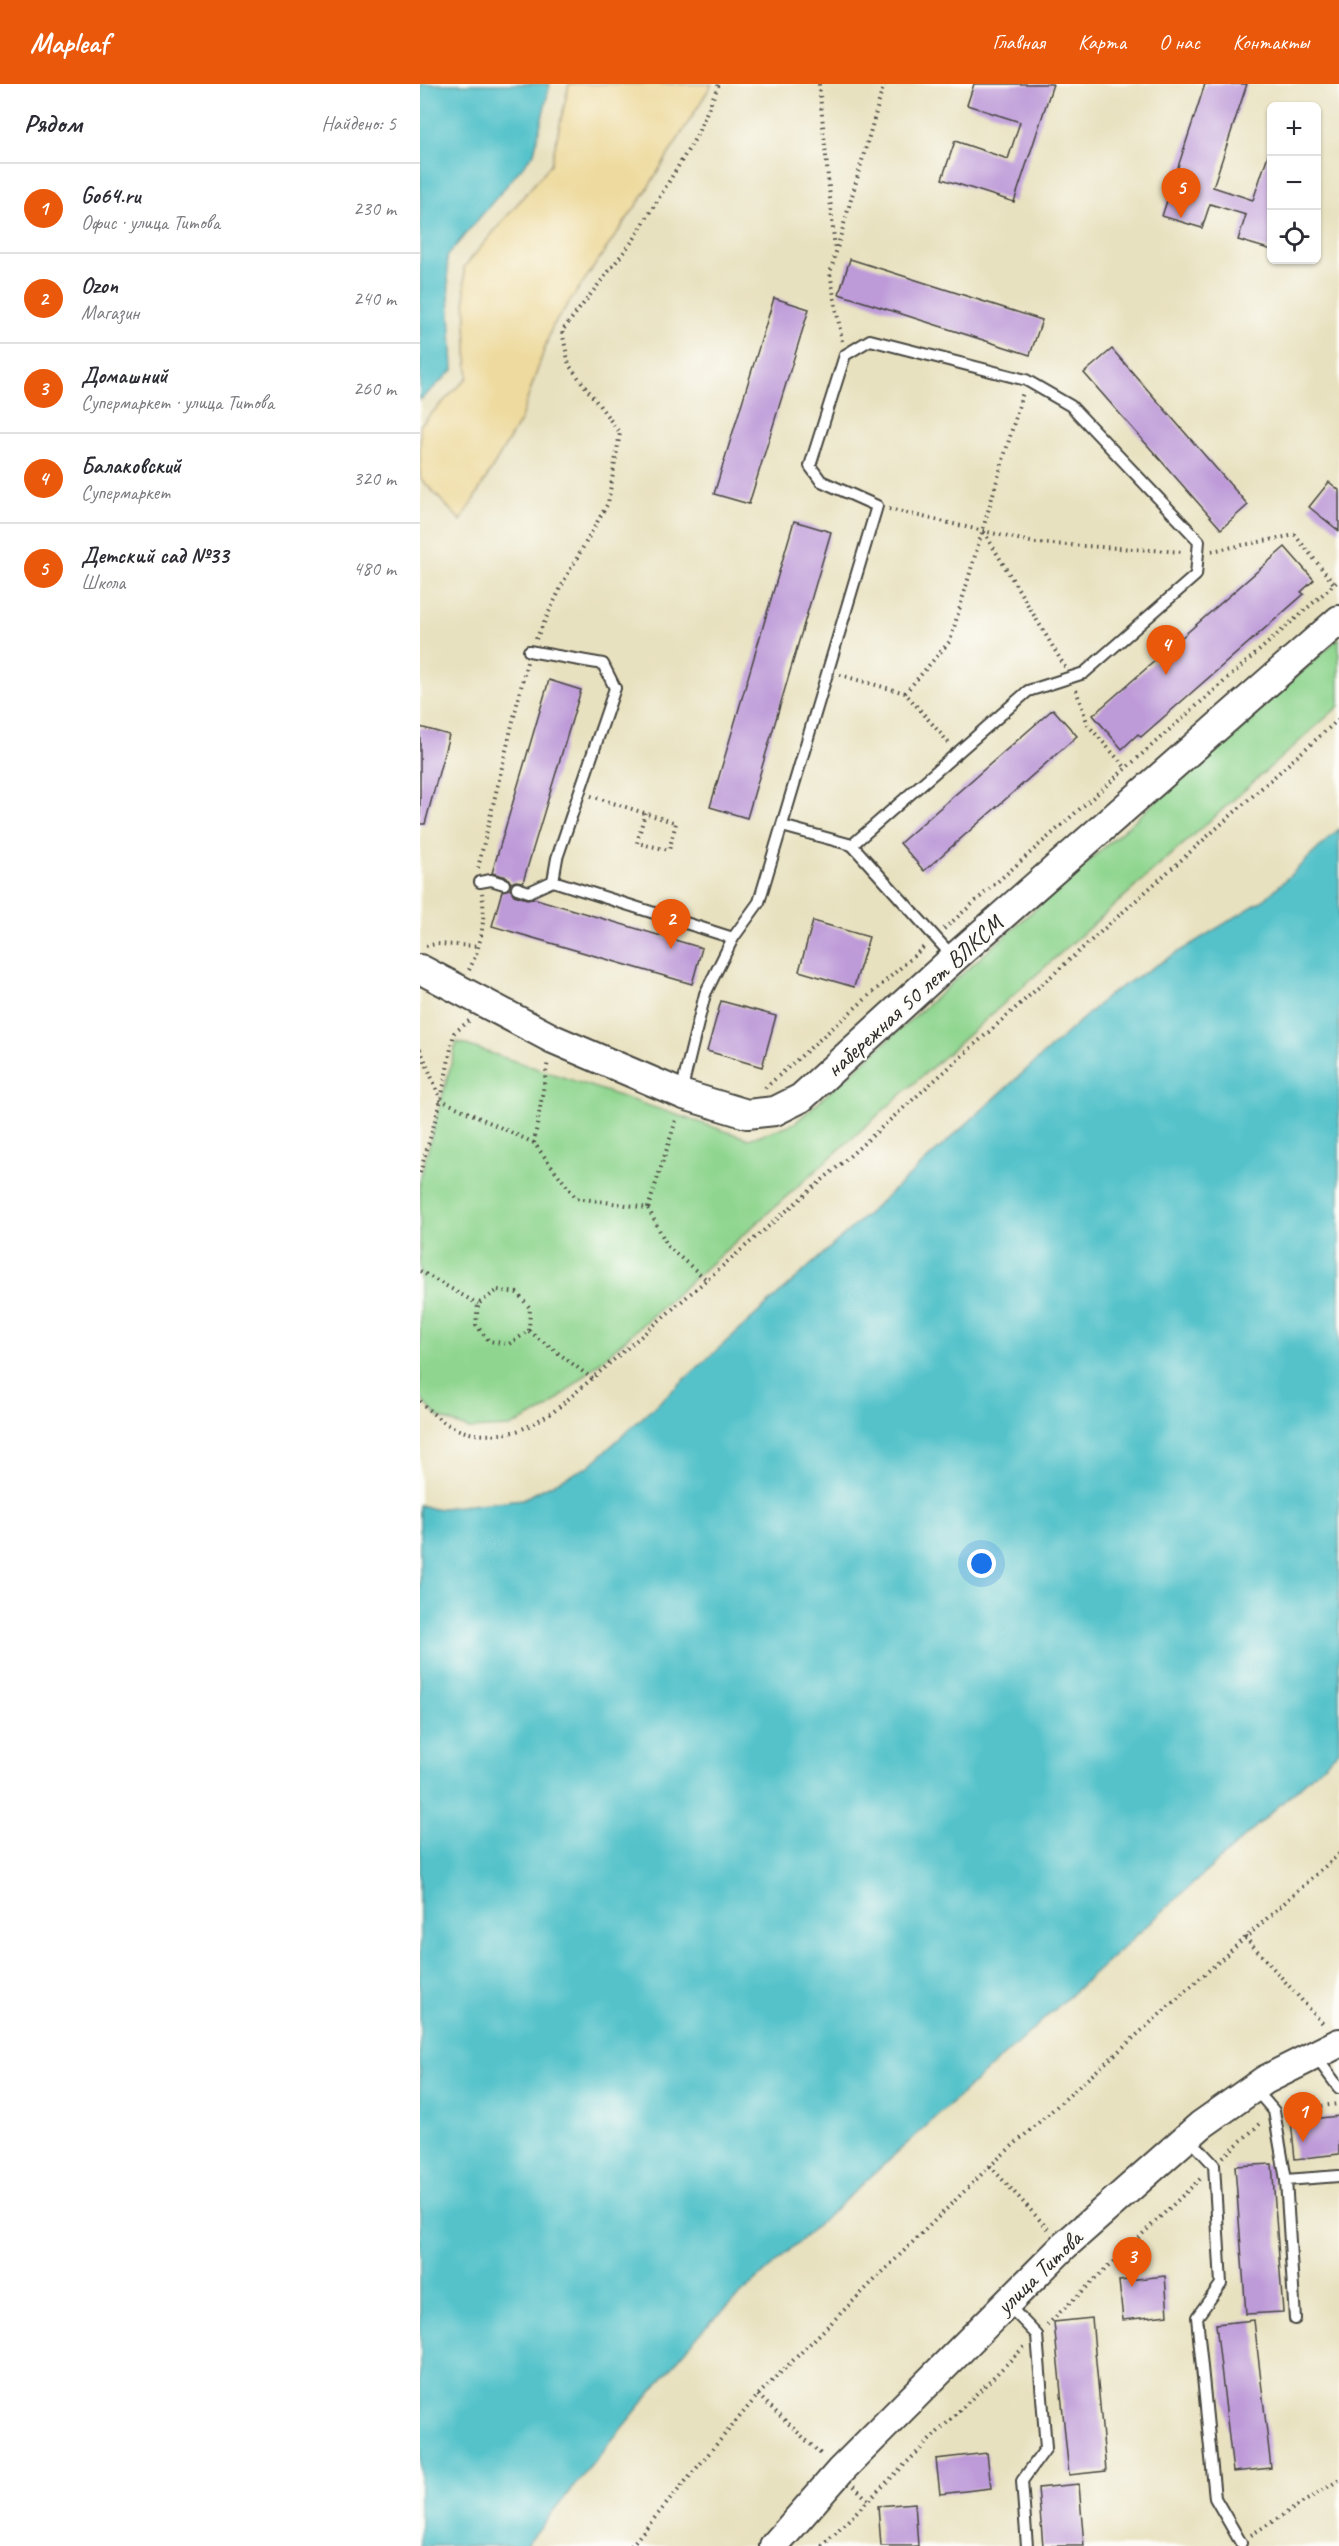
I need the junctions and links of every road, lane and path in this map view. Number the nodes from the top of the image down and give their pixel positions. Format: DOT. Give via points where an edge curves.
graph roads {
  1 [pos="719,84"];
  2 [pos="819,84"];
  3 [pos="884,84"];
  4 [pos="835,254"];
  5 [pos="845,355"];
  6 [pos="1026,380"];
  7 [pos="877,506"];
  8 [pos="983,531"];
  9 [pos="1198,553"];
  10 [pos="1339,580"];
  11 [pos="1334,584"];
  12 [pos="1339,620"];
  13 [pos="529,651"];
  14 [pos="828,672"];
  15 [pos="1071,677"];
  16 [pos="905,693"];
  17 [pos="1339,719"];
  18 [pos="957,753"];
  19 [pos="1125,767"];
  20 [pos="579,792"];
  21 [pos="645,813"];
  22 [pos="782,826"];
  23 [pos="852,845"];
  24 [pos="553,881"];
  25 [pos="480,882"];
  26 [pos="504,884"];
  27 [pos="517,888"];
  28 [pos="935,937"];
  29 [pos="733,938"];
  30 [pos="479,946"];
  31 [pos="420,948"];
  32 [pos="954,958"];
  33 [pos="420,969"];
  34 [pos="459,989"];
  35 [pos="488,1006"];
  36 [pos="553,1039"];
  37 [pos="420,1049"];
  38 [pos="760,1092"];
  39 [pos="684,1095"];
  40 [pos="441,1100"];
  41 [pos="534,1143"];
  42 [pos="420,1173"];
  43 [pos="648,1208"];
  44 [pos="420,1271"];
  45 [pos="707,1280"];
  46 [pos="478,1304"];
  47 [pos="529,1331"];
  48 [pos="594,1380"];
  49 [pos="420,1401"];
  50 [pos="1339,1854"];
  51 [pos="1245,1937"];
  52 [pos="1328,2044"];
  53 [pos="1254,2088"];
  54 [pos="1339,2088"];
  55 [pos="1339,2104"];
  56 [pos="1274,2111"];
  57 [pos="1188,2136"];
  58 [pos="1214,2165"];
  59 [pos="990,2166"];
  60 [pos="1339,2176"];
  61 [pos="1286,2180"];
  62 [pos="1064,2246"];
  63 [pos="1007,2303"];
  64 [pos="1295,2319"];
  65 [pos="1037,2335"];
  66 [pos="758,2395"];
  67 [pos="798,2433"];
  68 [pos="1339,2480"];
  69 [pos="1240,2543"];
  70 [pos="631,2546"];
  71 [pos="774,2546"];
  72 [pos="822,2546"];
  73 [pos="1027,2546"];
  1 -- 13 [label="path" via="696,137 634,239 562,331 568,365 620,432 608,503"];
  2 -- 4 [label="path"];
  3 -- 4 [label="path"];
  4 -- 5 [label="path" via="830,273"];
  5 -- 6 [label="lane" via="870,340"];
  5 -- 7 [label="lane" via="810,466 821,481"];
  6 -- 8 [label="path"];
  6 -- 9 [label="lane" via="1071,406 1199,541"];
  7 -- 8 [label="path"];
  7 -- 14 [label="lane"];
  8 -- 9 [label="path" via="1035,543"];
  8 -- 15 [label="path"];
  8 -- 16 [label="path" via="950,641"];
  9 -- 11 [label="path" via="1295,535"];
  9 -- 15 [label="lane" via="1196,574 1084,673"];
  10 -- 11 [label="path"];
  11 -- 19 [label="path"];
  12 -- 32 [label="street, набережная 50 лет ВЛКСМ"];
  13 -- 20 [label="lane" via="603,664 615,688"];
  13 -- 25 [label="path" via="478,870"];
  14 -- 16 [label="path"];
  14 -- 22 [label="lane"];
  15 -- 18 [label="lane" via="1028,691"];
  15 -- 19 [label="path" via="1088,725"];
  16 -- 18 [label="path"];
  17 -- 45 [label="path"];
  18 -- 23 [label="lane"];
  19 -- 28 [label="path"];
  20 -- 21 [label="path"];
  20 -- 24 [label="lane" via="556,858"];
  21 -- 21 [label="path" via="676,822 669,850 637,843"];
  22 -- 23 [label="lane"];
  22 -- 29 [label="lane" via="759,902"];
  23 -- 28 [label="lane"];
  24 -- 27 [label="lane" via="530,892"];
  24 -- 29 [label="lane"];
  25 -- 26 [label="lane"];
  25 -- 30 [label="path" via="484,909"];
  28 -- 32 [label="lane"];
  28 -- 38 [label="path"];
  29 -- 39 [label="lane" via="705,994 684,1080"];
  30 -- 31 [label="path" via="436,944"];
  30 -- 34 [label="path"];
  32 -- 39 [label="street, набережная 50 лет ВЛКСМ" via="801,1098 776,1112 747,1114"];
  33 -- 34 [label="street, набережная 50 лет ВЛКСМ"];
  34 -- 35 [label="street, набережная 50 лет ВЛКСМ"];
  35 -- 36 [label="street, набережная 50 лет ВЛКСМ"];
  35 -- 40 [label="path" via="454,1033"];
  36 -- 39 [label="street, набережная 50 лет ВЛКСМ"];
  36 -- 41 [label="path"];
  37 -- 40 [label="path"];
  39 -- 43 [label="path"];
  40 -- 41 [label="path"];
  40 -- 42 [label="path"];
  41 -- 43 [label="path" via="576,1198"];
  43 -- 45 [label="path" via="668,1247"];
  44 -- 46 [label="path"];
  45 -- 48 [label="path"];
  46 -- 47 [label="path" via="476,1325 489,1341 508,1344"];
  46 -- 47 [label="path" via="498,1290 517,1293 530,1308"];
  47 -- 48 [label="path"];
  48 -- 49 [label="path" via="552,1413 515,1432 471,1434 438,1420"];
  50 -- 51 [label="path"];
  51 -- 52 [label="path"];
  51 -- 59 [label="path"];
  52 -- 53 [label="street, улица Титова"];
  52 -- 54 [label="lane"];
  53 -- 56 [label="lane"];
  53 -- 57 [label="street, улица Титова"];
  55 -- 56 [label="path"];
  56 -- 58 [label="path"];
  56 -- 61 [label="lane"];
  57 -- 58 [label="lane"];
  57 -- 62 [label="street, улица Титова"];
  58 -- 65 [label="path"];
  58 -- 69 [label="lane" via="1221,2284 1197,2317 1215,2498"];
  59 -- 62 [label="path"];
  59 -- 66 [label="path"];
  60 -- 61 [label="lane"];
  61 -- 64 [label="lane"];
  62 -- 63 [label="street, улица Титова"];
  63 -- 65 [label="lane"];
  63 -- 71 [label="street, улица Титова" via="840,2471"];
  65 -- 72 [label="path"];
  65 -- 73 [label="lane" via="1046,2448 1022,2481"];
  66 -- 67 [label="path"];
  66 -- 70 [label="path"];
  68 -- 69 [label="path"];
}
